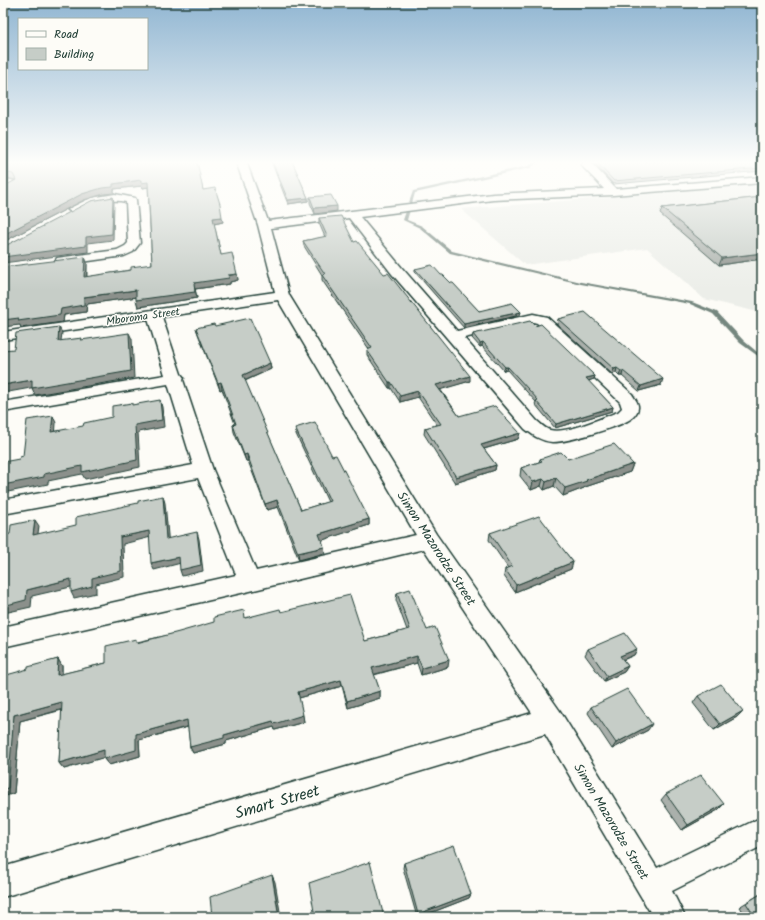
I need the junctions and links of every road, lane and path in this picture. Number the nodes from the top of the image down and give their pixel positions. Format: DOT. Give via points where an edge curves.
graph roads {
  1 [pos="86,204"];
  2 [pos="131,204"];
  3 [pos="256,204"];
  4 [pos="439,204"];
  5 [pos="352,214"];
  6 [pos="62,217"];
  7 [pos="264,225"];
  8 [pos="50,263"];
  9 [pos="282,295"];
  10 [pos="154,315"];
  11 [pos="3,336"];
  12 [pos="454,336"];
  13 [pos="176,378"];
  14 [pos="3,407"];
  15 [pos="204,470"];
  16 [pos="3,507"];
  17 [pos="429,540"];
  18 [pos="250,582"];
  19 [pos="3,637"];
  20 [pos="551,720"];
  21 [pos="762,831"];
  22 [pos="3,882"];
  23 [pos="651,886"];
  24 [pos="670,917"];
  1 -- 6 [label="street"];
  2 -- 8 [label="street" via="134,243 129,249 120,253"];
  3 -- 7 [label="street, Simon Mazorodze Street"];
  4 -- 5 [label="street"];
  5 -- 7 [label="street"];
  5 -- 12 [label="street"];
  7 -- 9 [label="street, Simon Mazorodze Street"];
  9 -- 10 [label="street, Mboroma Street"];
  9 -- 17 [label="street, Simon Mazorodze Street"];
  10 -- 11 [label="street, Mboroma Street"];
  10 -- 13 [label="street"];
  12 -- 12 [label="street" via="531,425 545,435 566,435 624,416 630,409 626,398 542,320 532,318"];
  13 -- 14 [label="street"];
  13 -- 15 [label="street"];
  15 -- 16 [label="street"];
  15 -- 18 [label="street"];
  17 -- 18 [label="street"];
  17 -- 20 [label="street, Simon Mazorodze Street"];
  18 -- 19 [label="street"];
  20 -- 22 [label="street, Smart Street"];
  20 -- 23 [label="street, Simon Mazorodze Street"];
  21 -- 23 [label="street"];
  23 -- 24 [label="street, Simon Mazorodze Street"];
}
